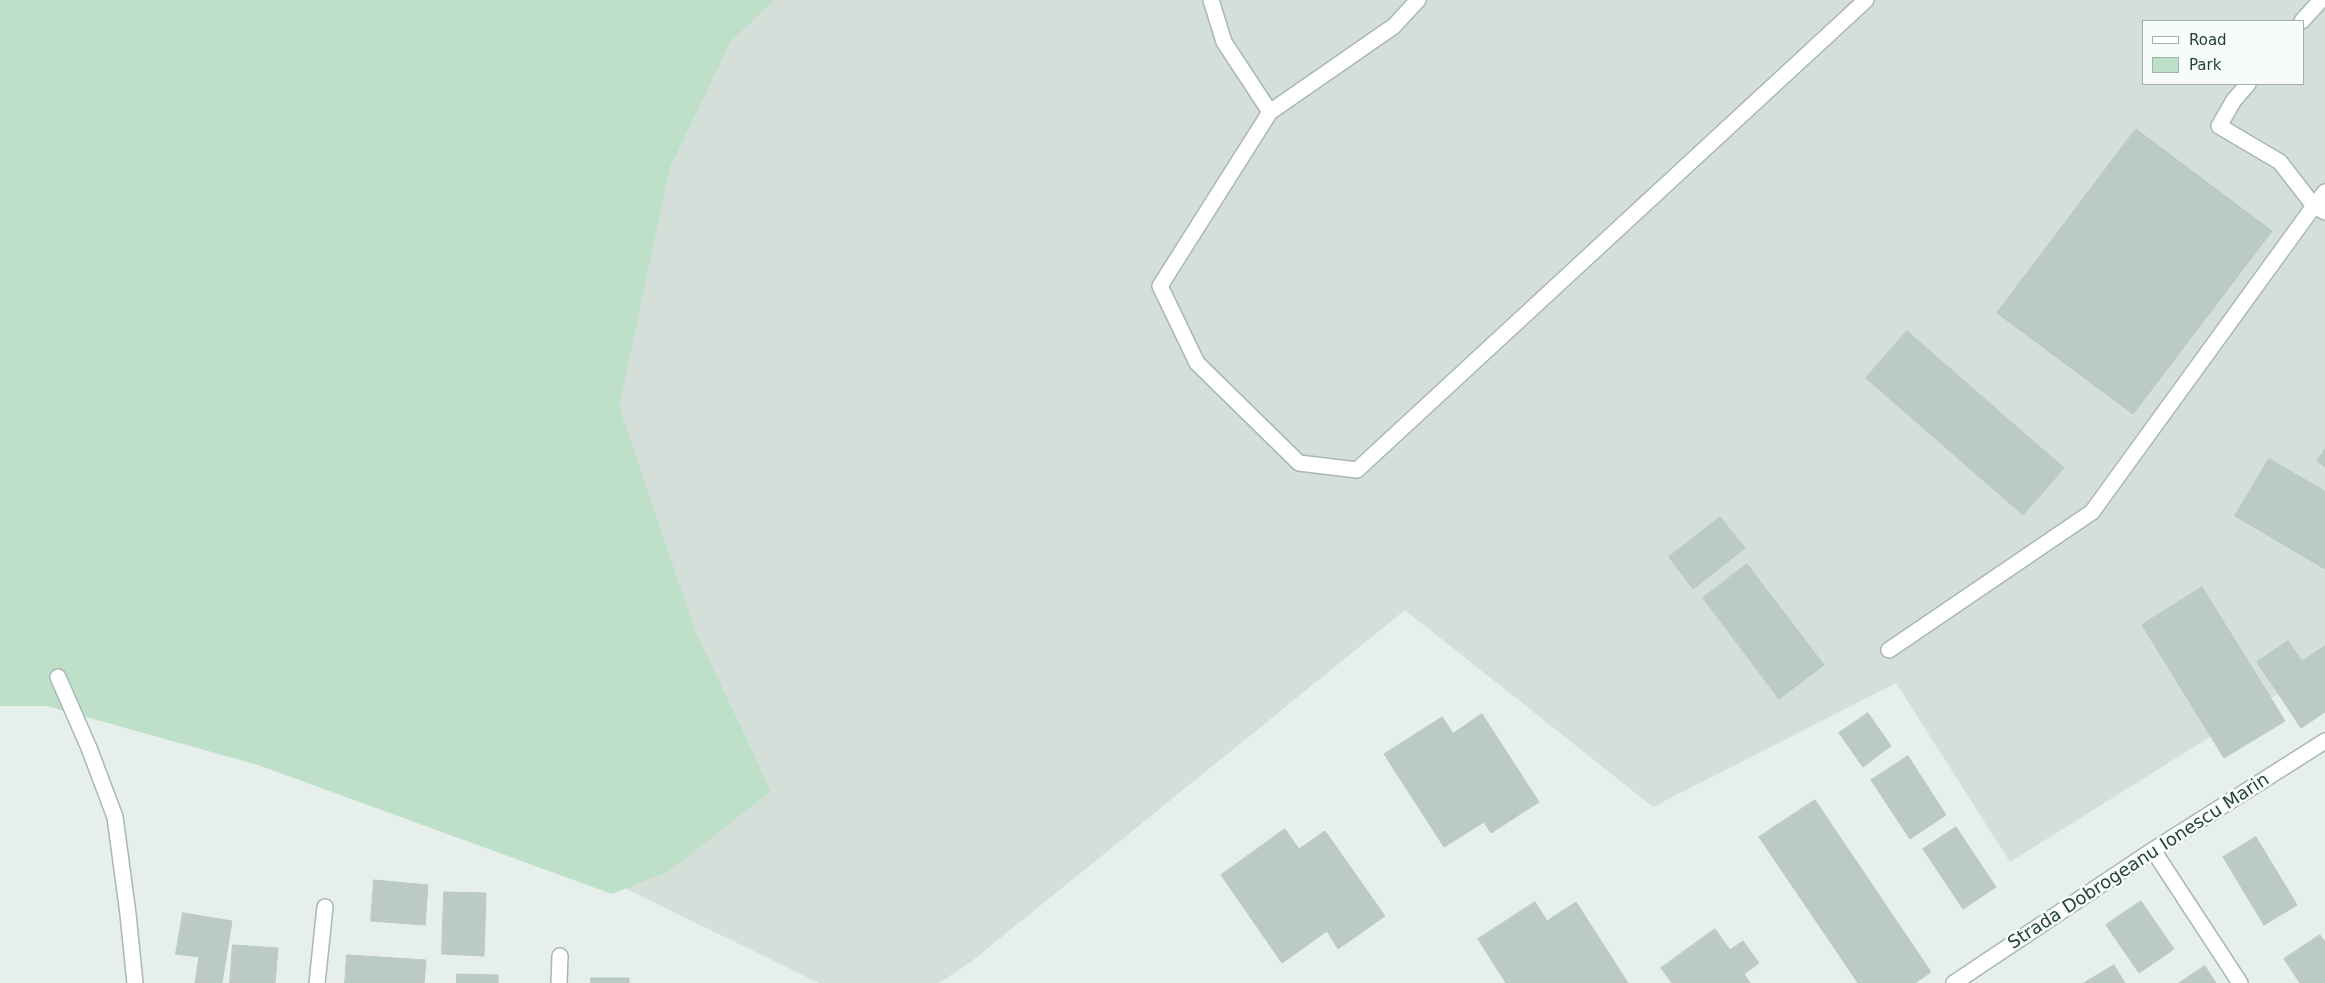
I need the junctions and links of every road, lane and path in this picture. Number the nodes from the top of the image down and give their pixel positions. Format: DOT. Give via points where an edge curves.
graph roads {
  1 [pos="1212,0"];
  2 [pos="1418,0"];
  3 [pos="1866,0"];
  4 [pos="2321,0"];
  5 [pos="2303,20"];
  6 [pos="2247,85"];
  7 [pos="1270,112"];
  8 [pos="2325,192"];
  9 [pos="2320,209"];
  10 [pos="1889,650"];
  11 [pos="58,678"];
  12 [pos="2325,741"];
  13 [pos="2153,850"];
  14 [pos="325,906"];
  15 [pos="560,956"];
  16 [pos="135,983"];
  17 [pos="317,983"];
  18 [pos="559,983"];
  19 [pos="1954,983"];
  20 [pos="2240,983"];
  1 -- 7 [label="street" via="1224,42"];
  2 -- 7 [label="street" via="1394,26"];
  3 -- 7 [label="street" via="1357,470 1299,463 1197,363 1160,286"];
  4 -- 5 [label="street"];
  6 -- 9 [label="street" via="2219,126 2280,162"];
  8 -- 9 [label="street"];
  9 -- 10 [label="street" via="2092,512"];
  11 -- 16 [label="street" via="115,817"];
  12 -- 13 [label="street, Strada Dobrogeanu Ionescu Marin"];
  13 -- 19 [label="street, Strada Dobrogeanu Ionescu Marin"];
  13 -- 20 [label="street"];
  14 -- 17 [label="street"];
  15 -- 18 [label="street"];
}
